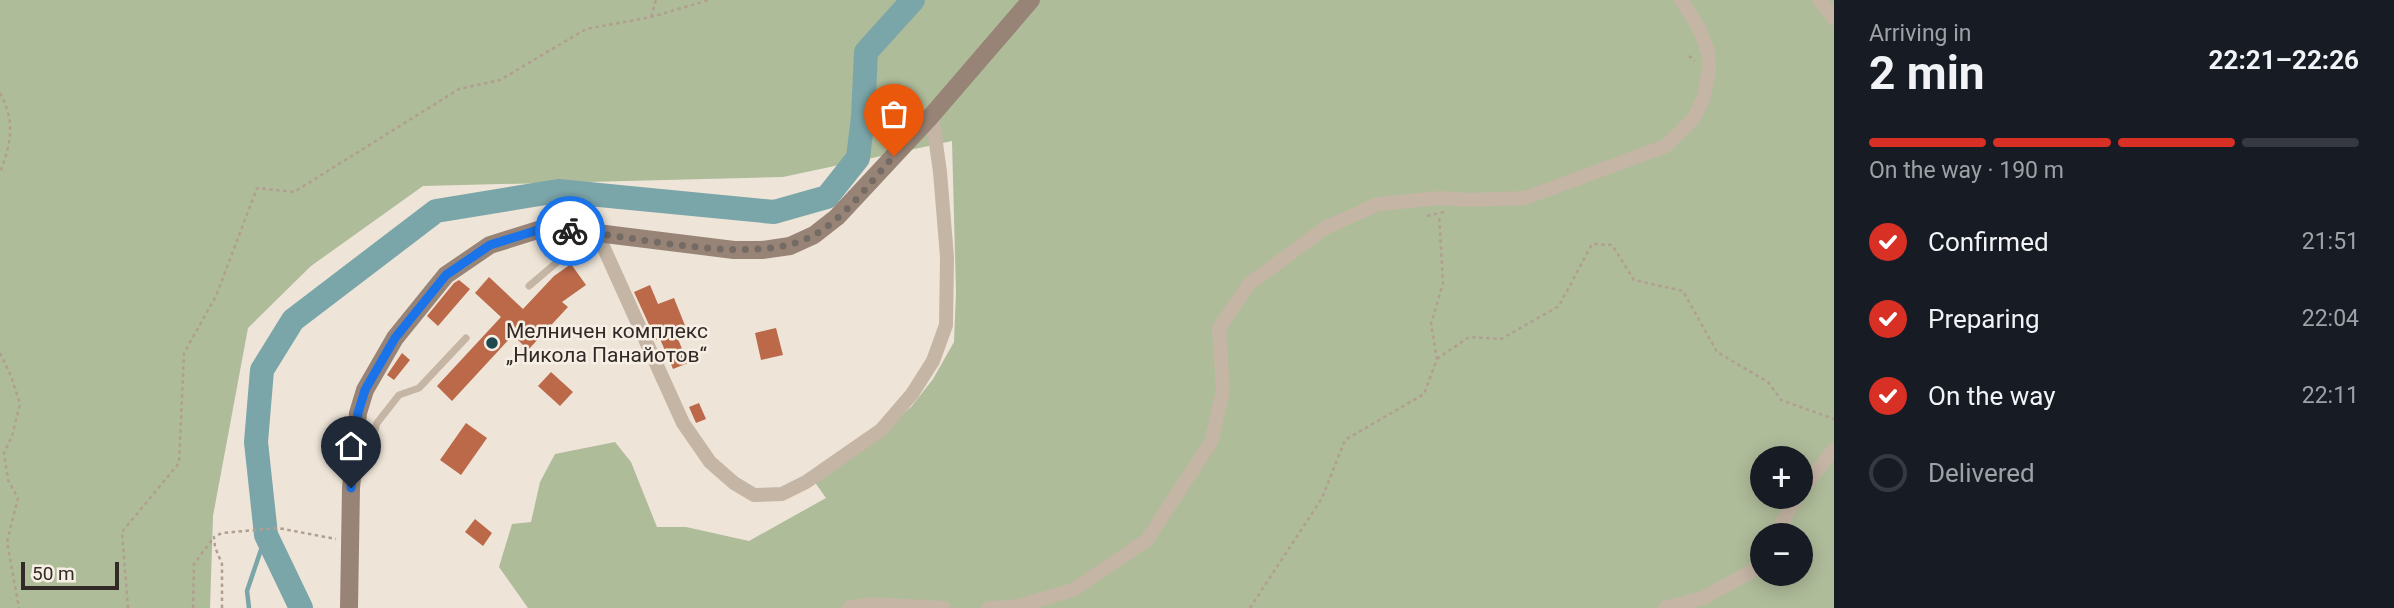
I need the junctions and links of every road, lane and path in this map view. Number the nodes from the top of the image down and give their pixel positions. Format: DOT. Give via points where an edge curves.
graph roads {
  1 [pos="656,0"];
  2 [pos="709,0"];
  3 [pos="1031,0"];
  4 [pos="1681,0"];
  5 [pos="1819,0"];
  6 [pos="651,17"];
  7 [pos="1834,18"];
  8 [pos="0,93"];
  9 [pos="932,115"];
  10 [pos="0,173"];
  11 [pos="1427,216"];
  12 [pos="589,233"];
  13 [pos="529,286"];
  14 [pos="466,338"];
  15 [pos="0,353"];
  16 [pos="1437,359"];
  17 [pos="1834,419"];
  18 [pos="1834,449"];
  19 [pos="1813,476"];
  20 [pos="351,488"];
  21 [pos="214,537"];
  22 [pos="350,542"];
  23 [pos="1750,572"];
  24 [pos="19,608"];
  25 [pos="128,608"];
  26 [pos="193,608"];
  27 [pos="222,608"];
  28 [pos="349,608"];
  29 [pos="849,608"];
  30 [pos="944,608"];
  31 [pos="989,608"];
  32 [pos="1250,608"];
  33 [pos="1665,608"];
  1 -- 6 [label="path"];
  2 -- 6 [label="path"];
  3 -- 9 [label="main road"];
  4 -- 31 [label="street" via="1699,28 1709,71 1693,118 1666,146 1525,198 1378,204 1325,228 1250,284 1219,328 1223,391 1211,442 1147,540 1073,590 1014,607"];
  5 -- 7 [label="street"];
  6 -- 25 [label="path" via="586,29 500,80 459,89 293,192 257,188 216,296 184,353 179,463 122,532"];
  8 -- 10 [label="path" via="10,112 10,143"];
  9 -- 12 [label="main road" via="837,218 790,246 734,250"];
  9 -- 12 [label="street" via="947,257 946,325 933,360 881,430 782,494 754,495 710,462 683,423"];
  11 -- 16 [label="path" via="1439,215 1443,283 1431,324"];
  12 -- 13 [label="lane"];
  12 -- 20 [label="main road" via="541,229 490,245 446,275 395,338 365,390 358,413"];
  14 -- 20 [label="lane" via="419,388 399,395 377,423 365,467"];
  15 -- 24 [label="path" via="20,404 4,453 8,480 18,498 7,542"];
  16 -- 17 [label="path" via="1469,337 1501,339 1559,306 1592,244 1612,245 1633,280 1684,291 1717,352 1768,382 1781,400"];
  16 -- 32 [label="path" via="1423,394 1345,440 1322,498"];
  18 -- 19 [label="street"];
  20 -- 22 [label="main road"];
  21 -- 22 [label="path" via="278,528"];
  21 -- 26 [label="path" via="194,564"];
  21 -- 27 [label="path" via="222,564"];
  22 -- 28 [label="main road"];
  23 -- 33 [label="street" via="1703,598"];
  29 -- 30 [label="street" via="872,604"];
}
